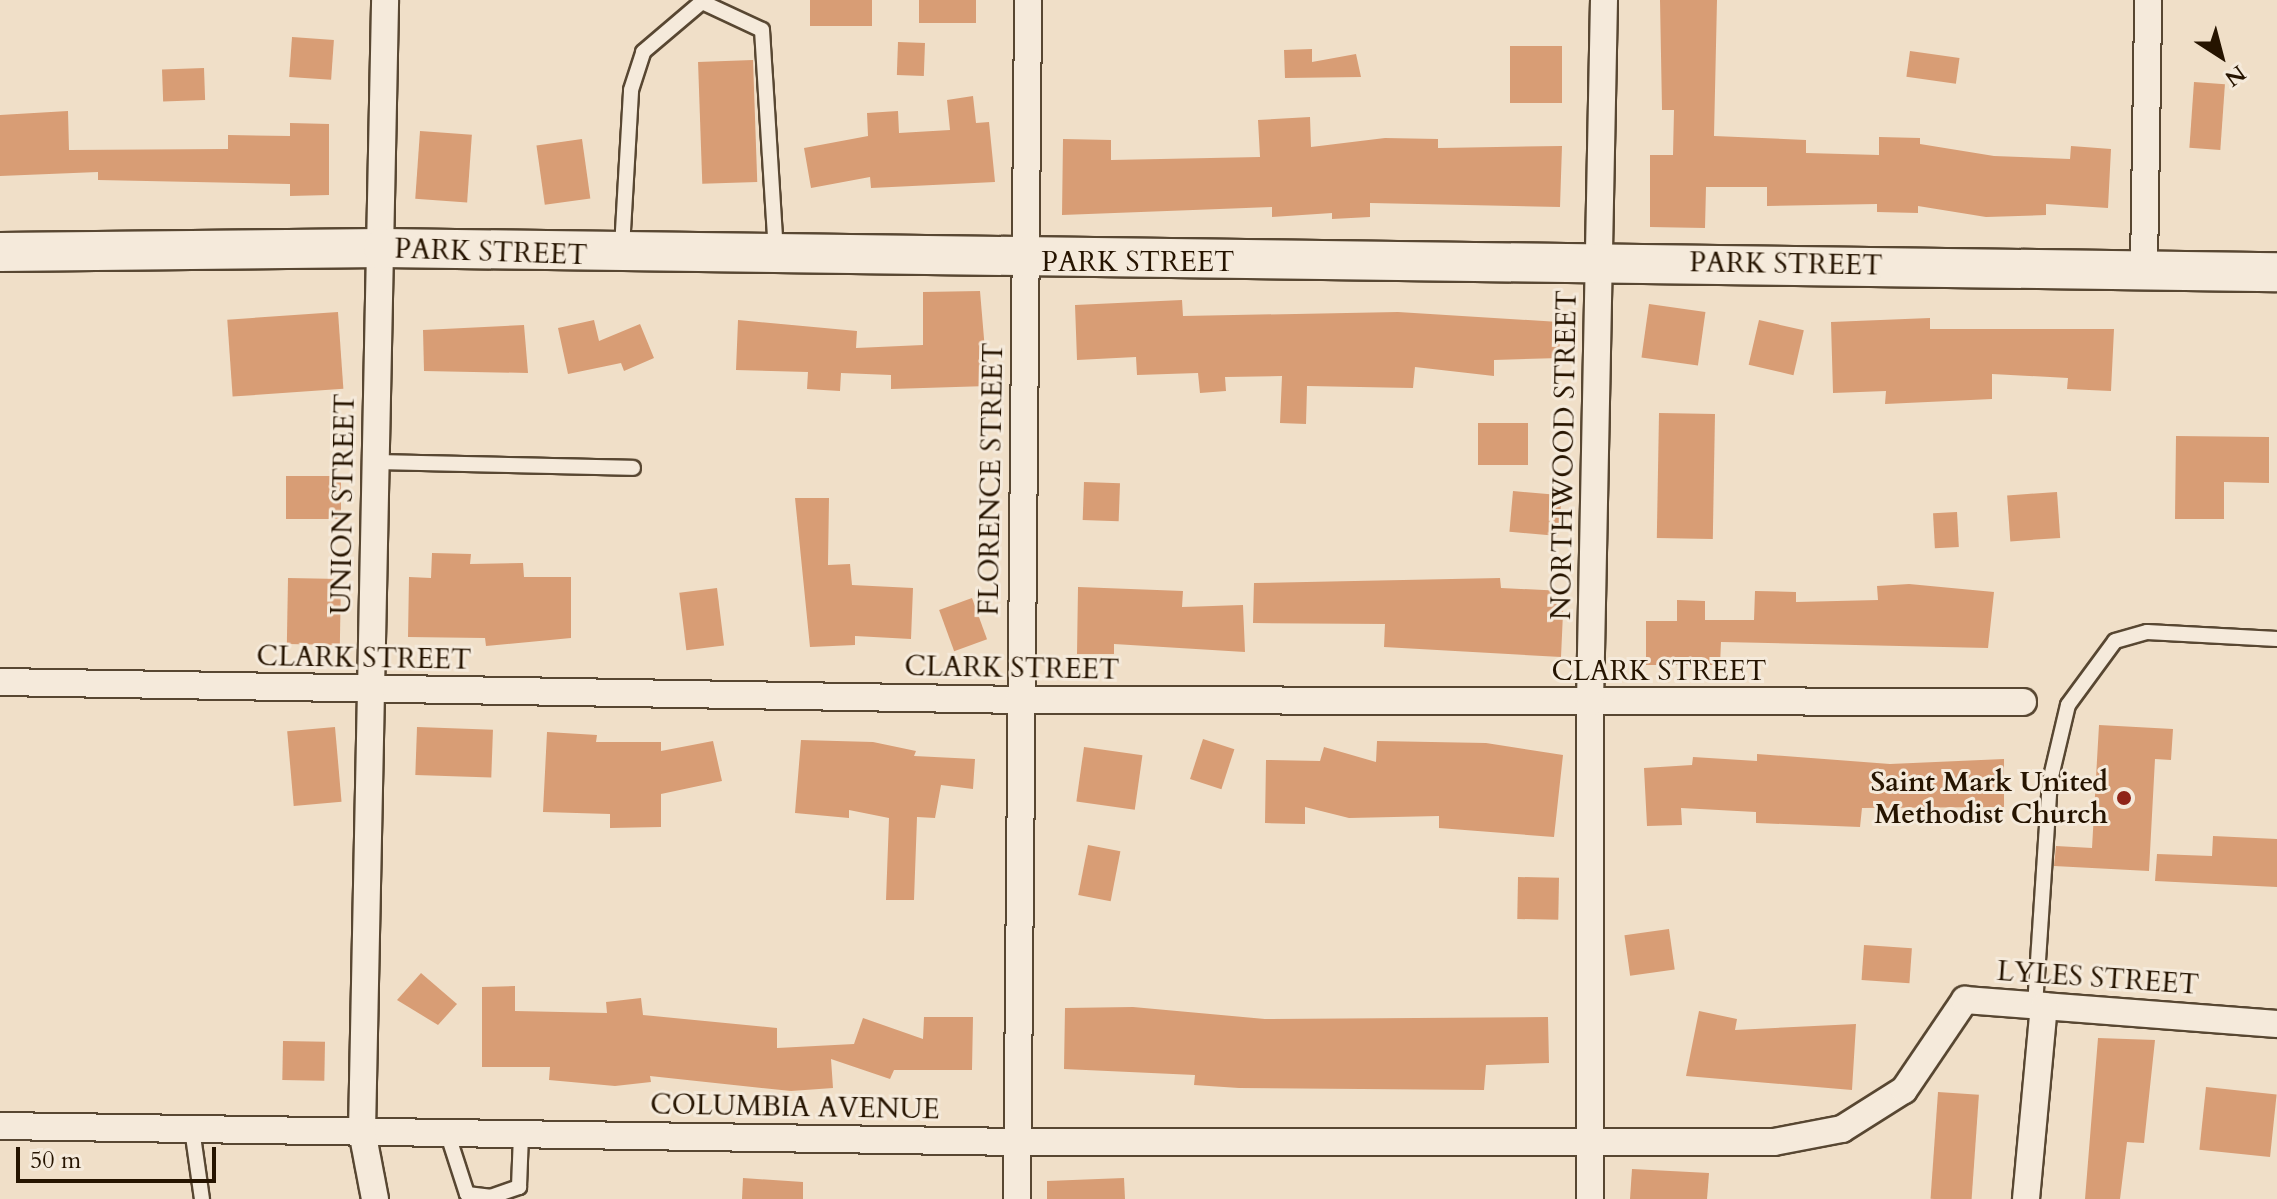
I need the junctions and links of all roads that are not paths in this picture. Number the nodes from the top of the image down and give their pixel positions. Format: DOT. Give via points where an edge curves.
graph roads {
  1 [pos="385,0"];
  2 [pos="1028,0"];
  3 [pos="1604,0"];
  4 [pos="2148,0"];
  5 [pos="383,248"];
  6 [pos="0,252"];
  7 [pos="622,256"];
  8 [pos="776,258"];
  9 [pos="1027,261"];
  10 [pos="1600,262"];
  11 [pos="2144,267"];
  12 [pos="2277,272"];
  13 [pos="372,462"];
  14 [pos="633,468"];
  15 [pos="2277,639"];
  16 [pos="0,682"];
  17 [pos="374,691"];
  18 [pos="1019,700"];
  19 [pos="2023,702"];
  20 [pos="1590,703"];
  21 [pos="2040,1006"];
  22 [pos="2277,1024"];
  23 [pos="0,1126"];
  24 [pos="192,1129"];
  25 [pos="362,1131"];
  26 [pos="447,1132"];
  27 [pos="521,1134"];
  28 [pos="1590,1139"];
  29 [pos="1017,1142"];
  30 [pos="202,1199"];
  31 [pos="375,1199"];
  32 [pos="1017,1199"];
  33 [pos="1590,1199"];
  34 [pos="2026,1199"];
  1 -- 5 [label="street, UNION STREET"];
  2 -- 9 [label="street, FLORENCE STREET"];
  3 -- 10 [label="street, NORTHWOOD STREET"];
  4 -- 11 [label="street"];
  5 -- 6 [label="street, PARK STREET"];
  5 -- 7 [label="street, PARK STREET"];
  5 -- 13 [label="street, UNION STREET"];
  7 -- 8 [label="street, PARK STREET"];
  7 -- 8 [label="lane" via="639,64 670,21 702,2 762,30"];
  8 -- 9 [label="street, PARK STREET"];
  9 -- 10 [label="street, PARK STREET"];
  9 -- 18 [label="street, FLORENCE STREET"];
  10 -- 11 [label="street, PARK STREET"];
  10 -- 20 [label="street, NORTHWOOD STREET"];
  11 -- 12 [label="street, PARK STREET"];
  13 -- 14 [label="lane"];
  13 -- 17 [label="street, UNION STREET"];
  15 -- 21 [label="lane" via="2147,632 2115,641 2068,705 2055,744"];
  16 -- 17 [label="street, CLARK STREET"];
  17 -- 18 [label="street, CLARK STREET"];
  17 -- 25 [label="street, UNION STREET"];
  18 -- 20 [label="street, CLARK STREET"];
  18 -- 29 [label="street, FLORENCE STREET"];
  19 -- 20 [label="street, CLARK STREET"];
  20 -- 28 [label="street, NORTHWOOD STREET"];
  21 -- 22 [label="street, LYLES STREET"];
  21 -- 28 [label="street, LYLES STREET" via="1965,1000 1904,1090 1842,1129 1774,1142"];
  21 -- 34 [label="street"];
  23 -- 24 [label="street, COLUMBIA AVENUE"];
  24 -- 25 [label="street, COLUMBIA AVENUE"];
  24 -- 30 [label="lane"];
  25 -- 26 [label="street, COLUMBIA AVENUE"];
  25 -- 31 [label="street, UNION STREET"];
  26 -- 27 [label="street, COLUMBIA AVENUE"];
  26 -- 27 [label="lane" via="467,1194 490,1197 519,1187"];
  27 -- 29 [label="street, COLUMBIA AVENUE"];
  28 -- 29 [label="street, COLUMBIA AVENUE"];
  28 -- 33 [label="street, NORTHWOOD STREET"];
  29 -- 32 [label="street, FLORENCE STREET"];
}
